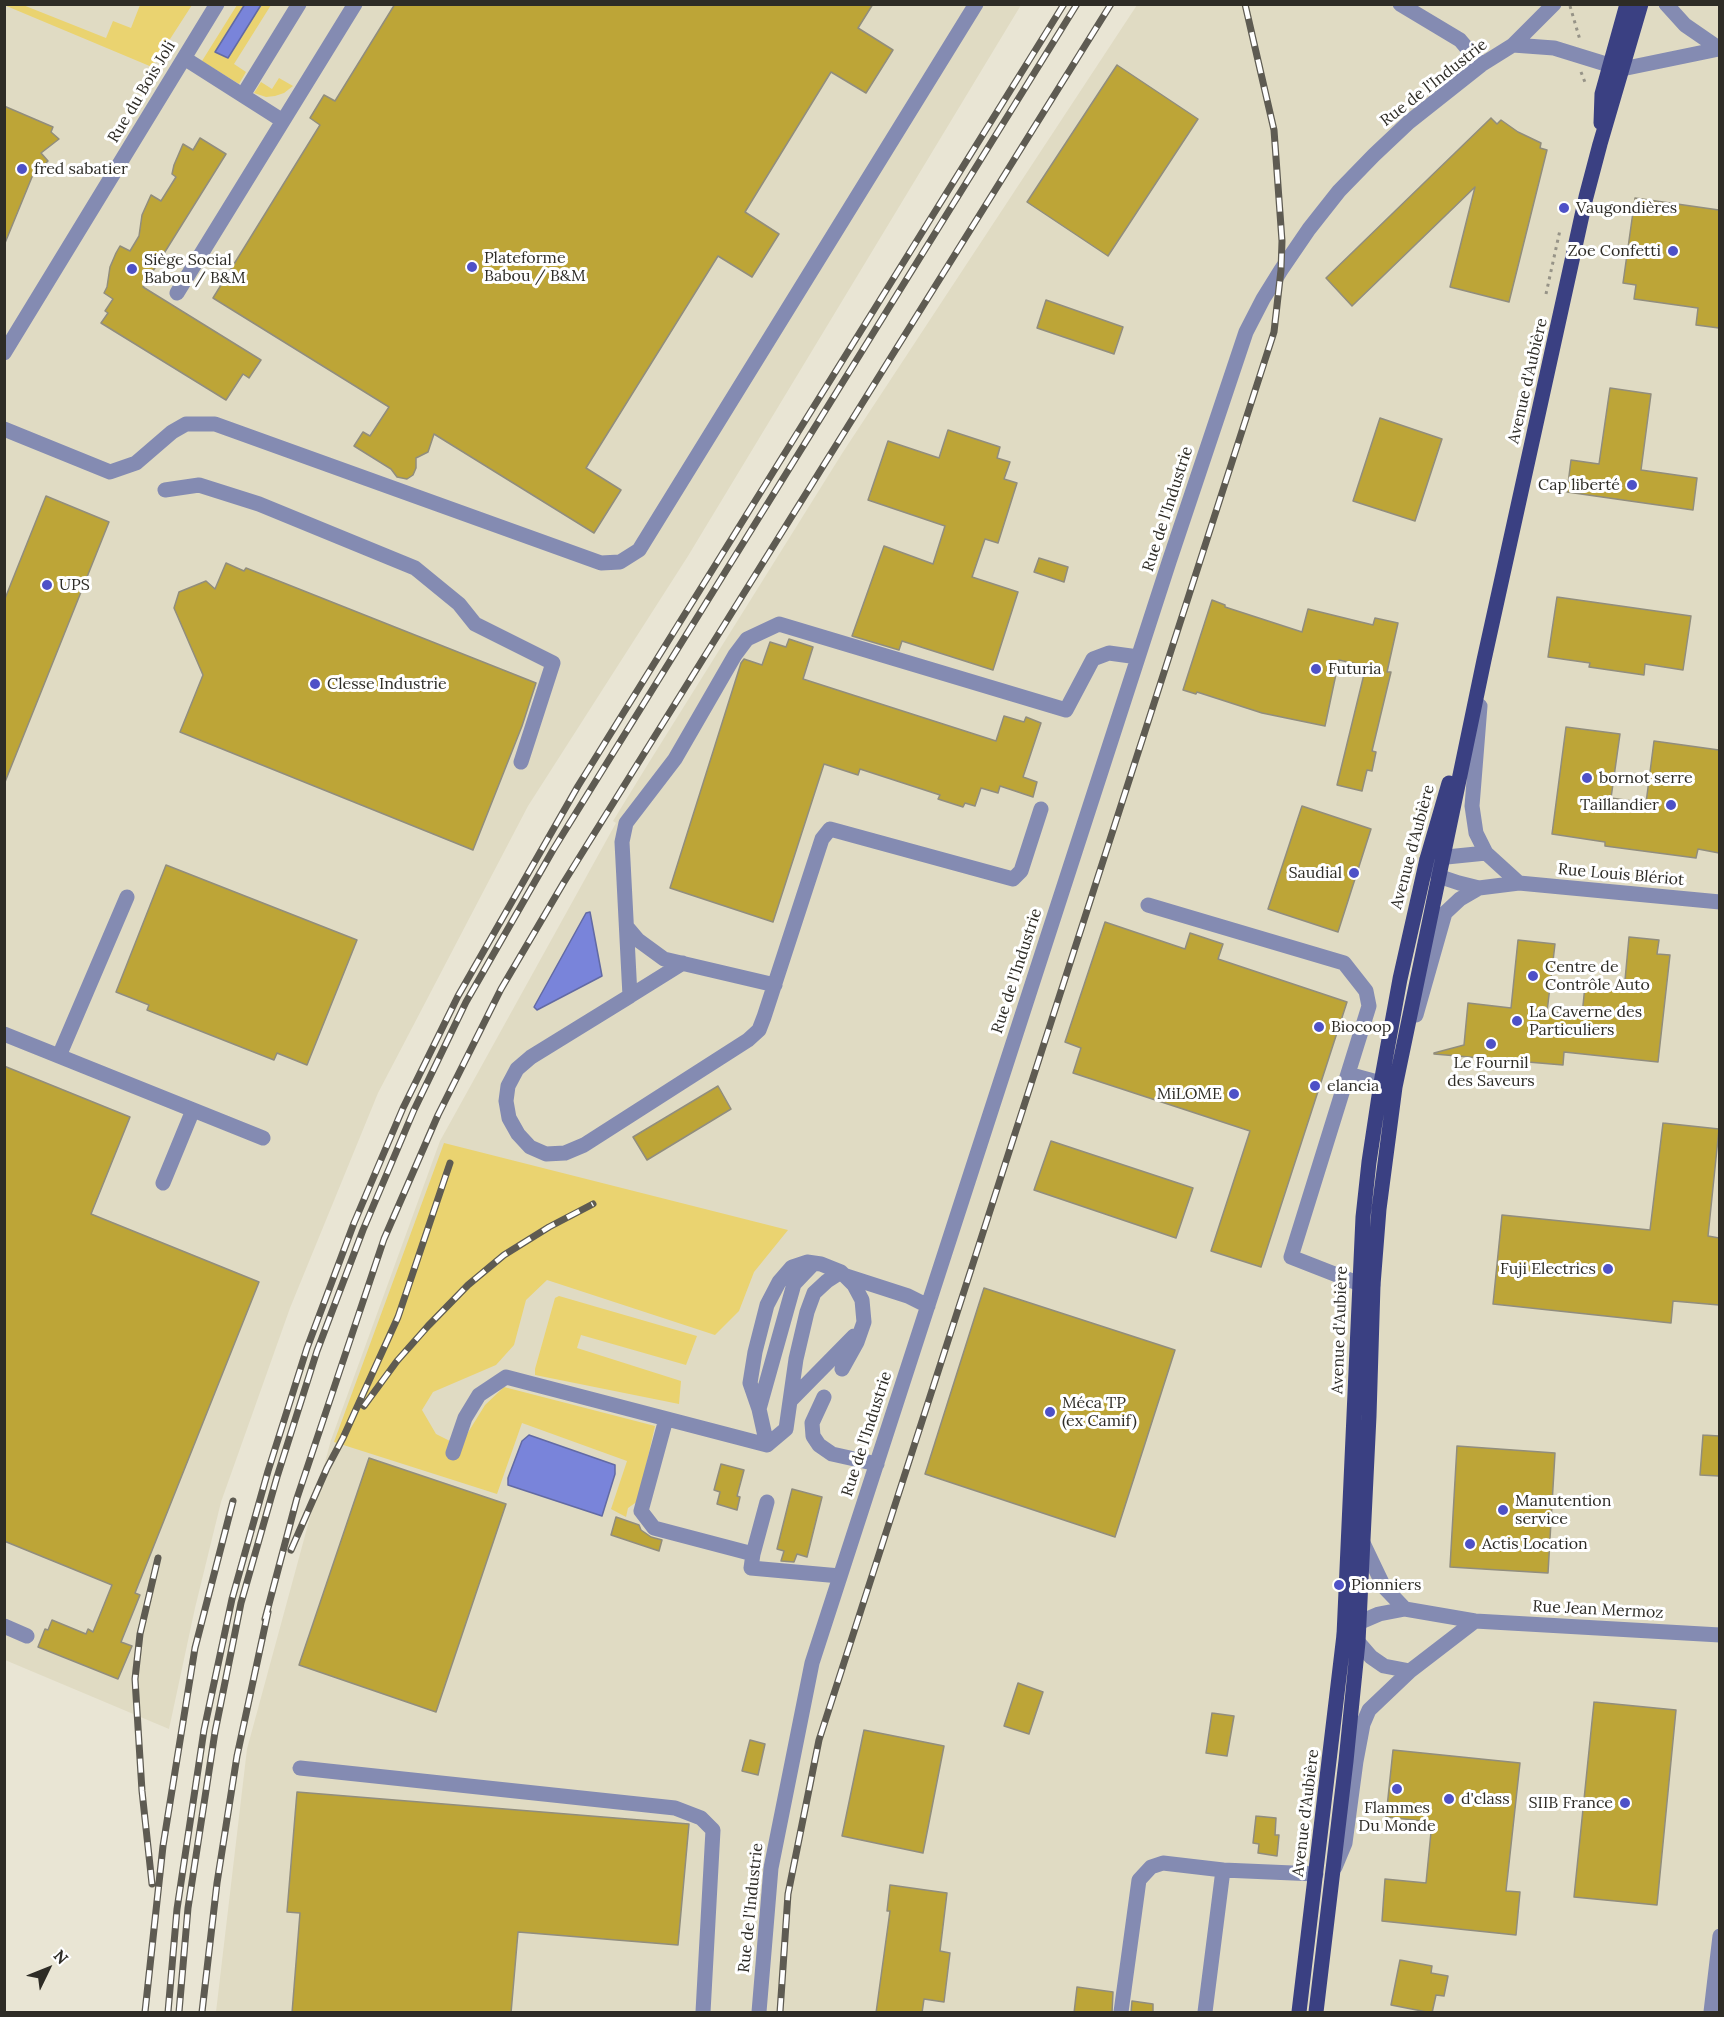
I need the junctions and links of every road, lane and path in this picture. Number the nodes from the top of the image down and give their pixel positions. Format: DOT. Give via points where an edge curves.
graph roads {
  1 [pos="217,4"];
  2 [pos="298,4"];
  3 [pos="355,4"];
  4 [pos="976,4"];
  5 [pos="1400,4"];
  6 [pos="1554,4"];
  7 [pos="1569,4"];
  8 [pos="1627,4"];
  9 [pos="1641,4"];
  10 [pos="1666,4"];
  11 [pos="1513,45"];
  12 [pos="1719,49"];
  13 [pos="184,58"];
  14 [pos="1585,58"];
  15 [pos="1481,65"];
  16 [pos="1616,68"];
  17 [pos="1588,89"];
  18 [pos="243,95"];
  19 [pos="283,121"];
  20 [pos="1562,223"];
  21 [pos="177,293"];
  22 [pos="1545,300"];
  23 [pos="4,352"];
  24 [pos="4,429"];
  25 [pos="165,490"];
  26 [pos="1138,657"];
  27 [pos="1484,660"];
  28 [pos="521,762"];
  29 [pos="1041,809"];
  30 [pos="1486,853"];
  31 [pos="1435,858"];
  32 [pos="1438,876"];
  33 [pos="1519,883"];
  34 [pos="1479,888"];
  35 [pos="127,897"];
  36 [pos="1719,902"];
  37 [pos="1148,905"];
  38 [pos="627,927"];
  39 [pos="683,963"];
  40 [pos="775,985"];
  41 [pos="630,996"];
  42 [pos="4,1034"];
  43 [pos="59,1056"];
  44 [pos="1348,1074"];
  45 [pos="1388,1085"];
  46 [pos="193,1110"];
  47 [pos="263,1138"];
  48 [pos="163,1183"];
  49 [pos="814,1263"];
  50 [pos="843,1274"];
  51 [pos="1366,1284"];
  52 [pos="928,1306"];
  53 [pos="864,1322"];
  54 [pos="842,1369"];
  55 [pos="824,1396"];
  56 [pos="790,1401"];
  57 [pos="759,1409"];
  58 [pos="666,1419"];
  59 [pos="767,1445"];
  60 [pos="453,1453"];
  61 [pos="877,1464"];
  62 [pos="766,1502"];
  63 [pos="1363,1543"];
  64 [pos="753,1554"];
  65 [pos="840,1576"];
  66 [pos="1405,1609"];
  67 [pos="1475,1621"];
  68 [pos="1358,1623"];
  69 [pos="4,1626"];
  70 [pos="1719,1635"];
  71 [pos="27,1636"];
  72 [pos="1351,1638"];
  73 [pos="1410,1671"];
  74 [pos="300,1768"];
  75 [pos="1334,1869"];
  76 [pos="1223,1870"];
  77 [pos="1316,1874"];
  78 [pos="1719,1936"];
  79 [pos="703,2013"];
  80 [pos="759,2013"];
  81 [pos="1121,2013"];
  82 [pos="1205,2013"];
  83 [pos="1299,2013"];
  84 [pos="1316,2013"];
  85 [pos="1711,2013"];
  1 -- 13 [label="street, Rue du Bois Joli"];
  2 -- 18 [label="street"];
  3 -- 19 [label="street"];
  4 -- 24 [label="street" via="639,550 620,562 601,563 215,424 186,424 136,462 110,472"];
  5 -- 15 [label="street" via="1460,40"];
  6 -- 11 [label="street, Rue de l'Industrie"];
  7 -- 14 [label="path"];
  8 -- 16 [label="main road, Avenue d'Aubière"];
  9 -- 16 [label="main road, Avenue d'Aubière"];
  10 -- 12 [label="street" via="1685,25"];
  11 -- 14 [label="street" via="1554,48"];
  11 -- 15 [label="street, Rue de l'Industrie"];
  12 -- 16 [label="street"];
  13 -- 18 [label="street"];
  13 -- 23 [label="street, Rue du Bois Joli"];
  14 -- 16 [label="street"];
  14 -- 17 [label="path" via="1581,74"];
  15 -- 26 [label="street, Rue de l'Industrie" via="1409,122 1339,191 1263,298 1246,332"];
  16 -- 27 [label="main road, Avenue d'Aubière"];
  18 -- 19 [label="street"];
  19 -- 21 [label="street"];
  20 -- 22 [label="path"];
  25 -- 28 [label="street" via="199,485 259,504 416,568 459,603 475,624 553,663"];
  26 -- 38 [label="street" via="1109,653 1093,658 1066,710 779,624 747,639 675,759 626,823 622,842"];
  26 -- 52 [label="street, Rue de l'Industrie"];
  27 -- 30 [label="street, Avenue d'Aubière" via="1472,806 1476,833"];
  27 -- 31 [label="main road, Avenue d'Aubière"];
  29 -- 40 [label="street" via="1021,871 1013,879 830,829 822,839"];
  30 -- 31 [label="street"];
  30 -- 33 [label="street, Avenue d'Aubière"];
  31 -- 32 [label="main road, Avenue d'Aubière"];
  31 -- 45 [label="main road, Avenue d'Aubière" via="1400,979"];
  32 -- 34 [label="street"];
  32 -- 45 [label="main road, Avenue d'Aubière"];
  33 -- 34 [label="street, Avenue d'Aubière"];
  33 -- 36 [label="street, Rue Louis Blériot"];
  34 -- 45 [label="street, Avenue d'Aubière" via="1445,913"];
  35 -- 43 [label="street"];
  37 -- 44 [label="street" via="1344,963 1366,991 1369,1006"];
  38 -- 39 [label="street" via="664,959"];
  38 -- 41 [label="street"];
  39 -- 40 [label="street"];
  39 -- 41 [label="street"];
  40 -- 41 [label="street" via="759,1030 748,1040 584,1145 565,1153 546,1154 530,1147 509,1118 506,1101 517,1069"];
  42 -- 43 [label="street"];
  43 -- 46 [label="street"];
  44 -- 45 [label="street"];
  44 -- 51 [label="street" via="1291,1257"];
  45 -- 51 [label="main road, Avenue d'Aubière" via="1379,1209"];
  46 -- 47 [label="street"];
  46 -- 48 [label="street"];
  49 -- 50 [label="street"];
  49 -- 57 [label="street" via="794,1284"];
  49 -- 57 [label="street" via="792,1267 766,1305 750,1383"];
  50 -- 52 [label="street"];
  50 -- 53 [label="street" via="855,1285 862,1300"];
  50 -- 56 [label="street" via="814,1293 796,1359"];
  51 -- 63 [label="main road, Avenue d'Aubière"];
  51 -- 72 [label="main road, Avenue d'Aubière"];
  52 -- 61 [label="street, Rue de l'Industrie"];
  53 -- 54 [label="street"];
  53 -- 56 [label="street"];
  55 -- 61 [label="street" via="812,1423 819,1445 832,1454"];
  56 -- 59 [label="street" via="786,1429"];
  57 -- 59 [label="street"];
  58 -- 59 [label="street"];
  58 -- 60 [label="street" via="506,1377 479,1395 465,1418"];
  58 -- 64 [label="street" via="641,1511 654,1528"];
  61 -- 65 [label="street, Rue de l'Industrie"];
  62 -- 64 [label="street"];
  63 -- 66 [label="street" via="1384,1587"];
  63 -- 68 [label="main road, Avenue d'Aubière"];
  64 -- 65 [label="street" via="751,1568"];
  65 -- 80 [label="street, Rue de l'Industrie" via="812,1663 771,1868"];
  66 -- 67 [label="street, Rue Jean Mermoz"];
  66 -- 68 [label="street, Rue Jean Mermoz"];
  67 -- 70 [label="street, Rue Jean Mermoz"];
  67 -- 73 [label="street"];
  68 -- 72 [label="main road, Avenue d'Aubière"];
  69 -- 71 [label="street"];
  72 -- 73 [label="street" via="1384,1666"];
  72 -- 75 [label="main road, Avenue d'Aubière"];
  72 -- 77 [label="main road, Avenue d'Aubière"];
  73 -- 75 [label="street" via="1369,1710 1363,1724 1345,1844"];
  74 -- 79 [label="street" via="675,1808 701,1818 713,1830"];
  75 -- 84 [label="main road, Avenue d'Aubière"];
  76 -- 77 [label="street"];
  76 -- 81 [label="street" via="1163,1863 1151,1867 1139,1880"];
  76 -- 82 [label="street"];
  77 -- 83 [label="main road, Avenue d'Aubière"];
  78 -- 85 [label="street"];
}
